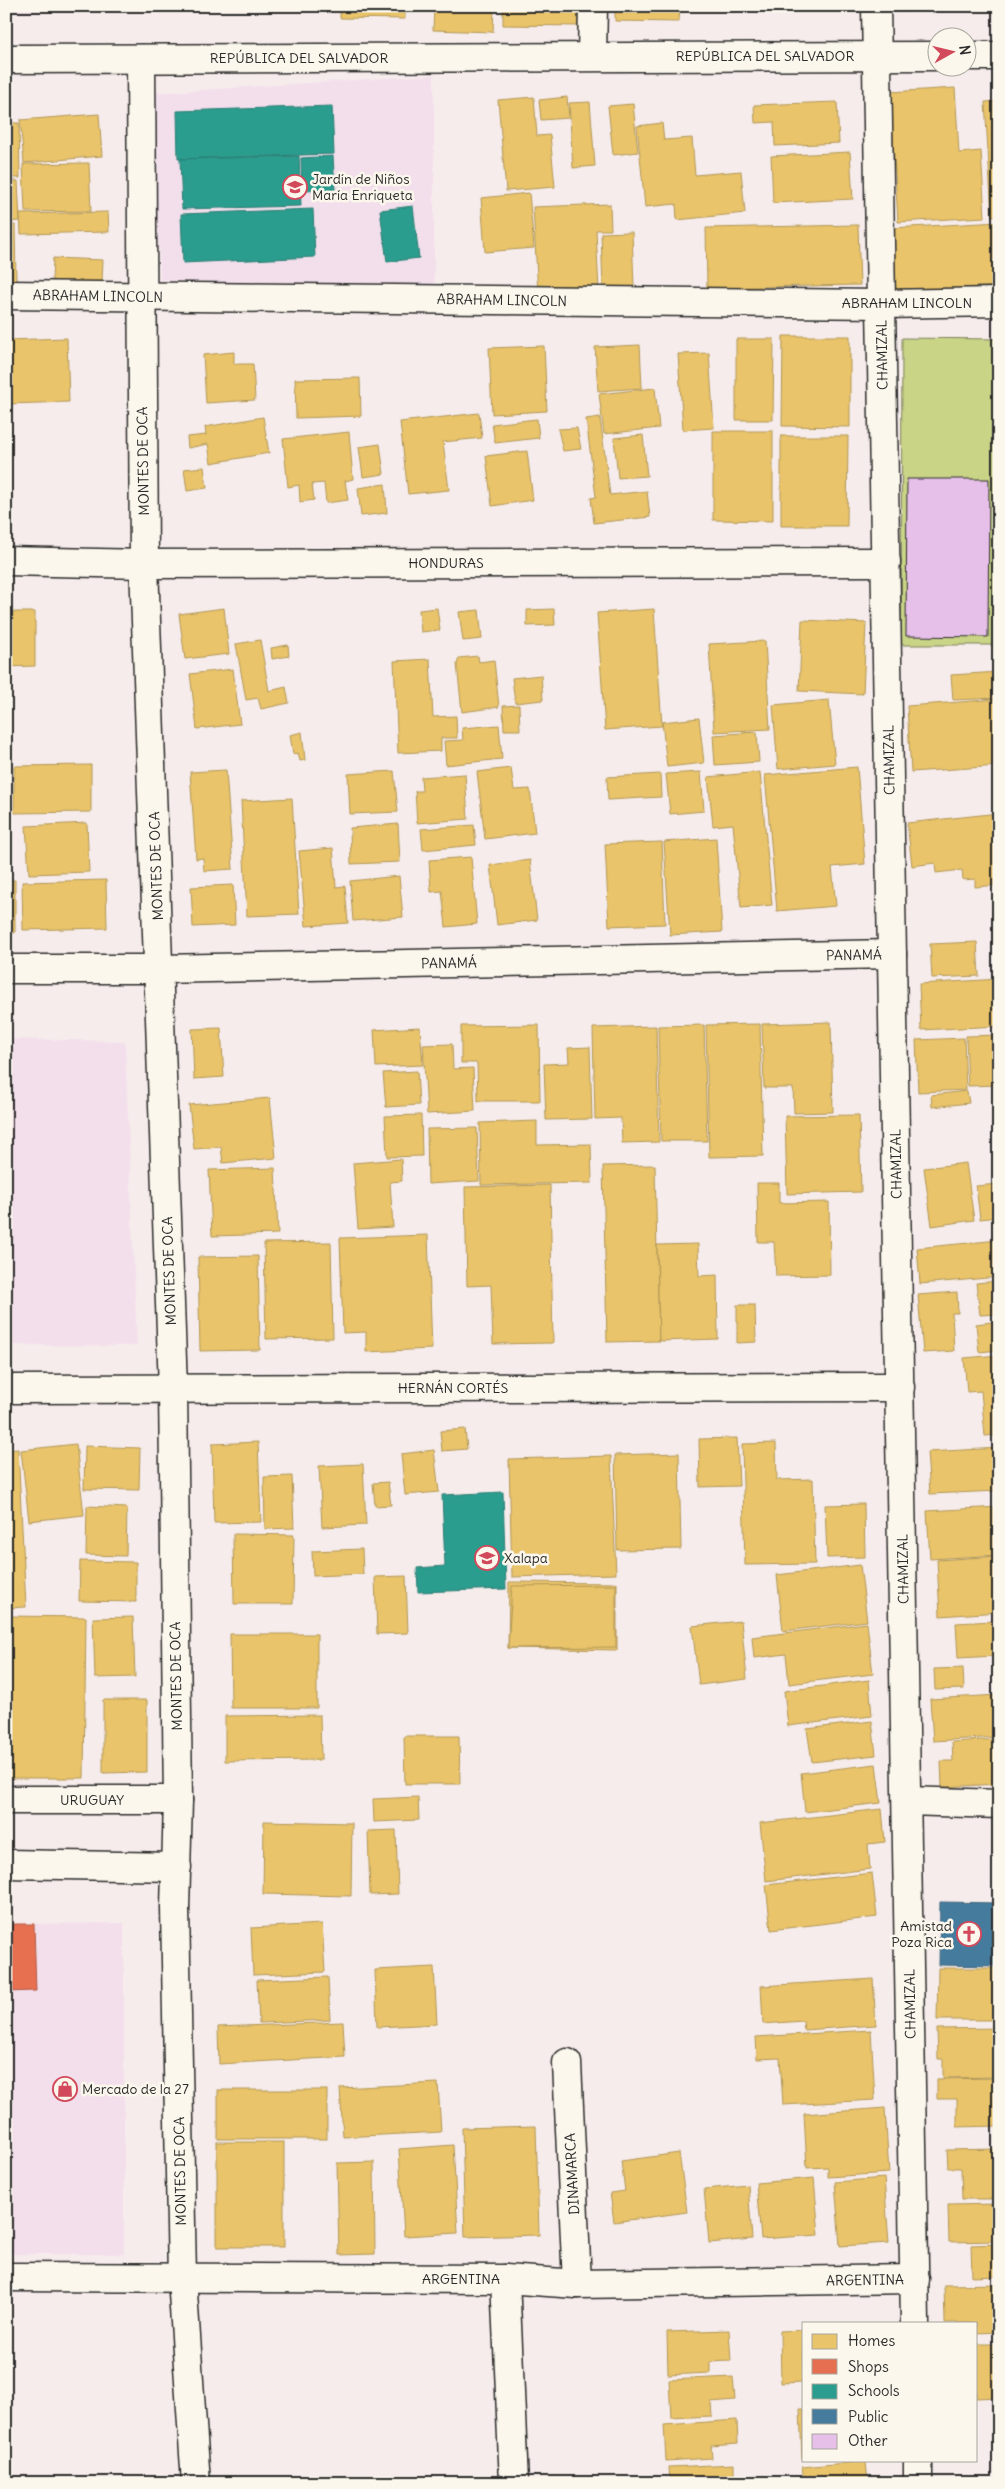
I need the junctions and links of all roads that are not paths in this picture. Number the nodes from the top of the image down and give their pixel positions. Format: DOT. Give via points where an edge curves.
graph roads {
  1 [pos="593,6"];
  2 [pos="876,6"];
  3 [pos="592,56"];
  4 [pos="877,56"];
  5 [pos="928,56"];
  6 [pos="978,56"];
  7 [pos="999,56"];
  8 [pos="6,59"];
  9 [pos="140,59"];
  10 [pos="6,295"];
  11 [pos="141,297"];
  12 [pos="999,302"];
  13 [pos="882,304"];
  14 [pos="6,561"];
  15 [pos="886,562"];
  16 [pos="144,564"];
  17 [pos="892,954"];
  18 [pos="6,968"];
  19 [pos="160,969"];
  20 [pos="900,1387"];
  21 [pos="6,1389"];
  22 [pos="173,1389"];
  23 [pos="6,1800"];
  24 [pos="178,1800"];
  25 [pos="906,1801"];
  26 [pos="999,1804"];
  27 [pos="6,1864"];
  28 [pos="177,1867"];
  29 [pos="567,2063"];
  30 [pos="6,2277"];
  31 [pos="182,2278"];
  32 [pos="505,2279"];
  33 [pos="915,2279"];
  34 [pos="577,2284"];
  35 [pos="915,2322"];
  36 [pos="918,2462"];
  37 [pos="196,2483"];
  38 [pos="514,2483"];
  39 [pos="918,2483"];
  1 -- 3 [label="street"];
  2 -- 4 [label="street, CHAMIZAL"];
  3 -- 4 [label="street, REPÚBLICA DEL SALVADOR"];
  3 -- 9 [label="street, REPÚBLICA DEL SALVADOR"];
  4 -- 5 [label="street, REPÚBLICA DEL SALVADOR"];
  4 -- 13 [label="street, CHAMIZAL"];
  6 -- 7 [label="street"];
  8 -- 9 [label="street, REPÚBLICA DEL SALVADOR"];
  9 -- 11 [label="street, MONTES DE OCA"];
  10 -- 11 [label="street, ABRAHAM LINCOLN"];
  11 -- 13 [label="street, ABRAHAM LINCOLN"];
  11 -- 16 [label="street, MONTES DE OCA"];
  12 -- 13 [label="street, ABRAHAM LINCOLN"];
  13 -- 15 [label="street, CHAMIZAL"];
  14 -- 16 [label="street, HONDURAS"];
  15 -- 16 [label="street, HONDURAS"];
  15 -- 17 [label="street, CHAMIZAL"];
  16 -- 19 [label="street, MONTES DE OCA"];
  17 -- 19 [label="street, PANAMÁ"];
  17 -- 20 [label="street, CHAMIZAL"];
  18 -- 19 [label="street, PANAMÁ"];
  19 -- 22 [label="street, MONTES DE OCA"];
  20 -- 22 [label="street, HERNÁN CORTÉS"];
  20 -- 25 [label="street, CHAMIZAL"];
  21 -- 22 [label="street, HERNÁN CORTÉS"];
  22 -- 24 [label="street, MONTES DE OCA"];
  23 -- 24 [label="street, URUGUAY"];
  24 -- 28 [label="street, MONTES DE OCA"];
  25 -- 26 [label="street"];
  25 -- 33 [label="street, CHAMIZAL"];
  27 -- 28 [label="street"];
  28 -- 31 [label="street, MONTES DE OCA"];
  29 -- 34 [label="street, DINAMARCA"];
  30 -- 31 [label="street, ARGENTINA"];
  31 -- 32 [label="street, ARGENTINA"];
  31 -- 37 [label="street, MONTES DE OCA"];
  32 -- 34 [label="street, ARGENTINA"];
  32 -- 38 [label="street"];
  33 -- 34 [label="street, ARGENTINA"];
  33 -- 35 [label="street, CHAMIZAL"];
  36 -- 39 [label="street"];
}
